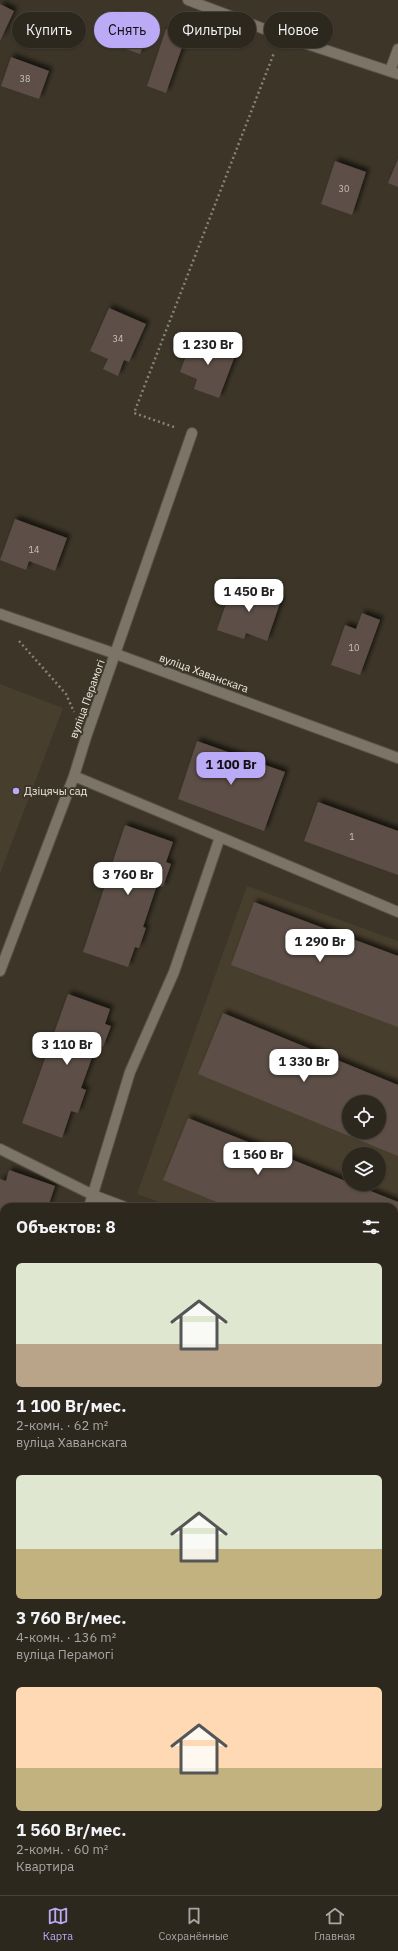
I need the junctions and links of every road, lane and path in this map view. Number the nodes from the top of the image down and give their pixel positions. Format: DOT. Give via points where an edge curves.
graph roads {
  1 [pos="188,0"];
  2 [pos="264,29"];
  3 [pos="275,48"];
  4 [pos="319,48"];
  5 [pos="398,49"];
  6 [pos="394,73"];
  7 [pos="192,433"];
  8 [pos="0,614"];
  9 [pos="15,637"];
  10 [pos="116,654"];
  11 [pos="86,737"];
  12 [pos="398,758"];
  13 [pos="74,776"];
  14 [pos="220,837"];
  15 [pos="398,912"];
  16 [pos="0,971"];
  17 [pos="0,1149"];
  18 [pos="93,1196"];
  19 [pos="90,1203"];
  20 [pos="113,1203"];
  1 -- 2 [label="street"];
  3 -- 7 [label="path" via="134,413"];
  4 -- 6 [label="street"];
  5 -- 6 [label="street"];
  7 -- 10 [label="street, вуліца Перамогі"];
  8 -- 10 [label="street, вуліца Хаванскага"];
  9 -- 11 [label="path" via="66,694"];
  10 -- 11 [label="street, вуліца Перамогі"];
  10 -- 12 [label="street, вуліца Хаванскага"];
  11 -- 13 [label="street, вуліца Перамогі"];
  13 -- 14 [label="street"];
  13 -- 16 [label="street, вуліца Перамогі"];
  14 -- 15 [label="street"];
  14 -- 18 [label="street" via="174,972 130,1072"];
  17 -- 18 [label="street"];
  18 -- 19 [label="street"];
  18 -- 20 [label="street"];
}
